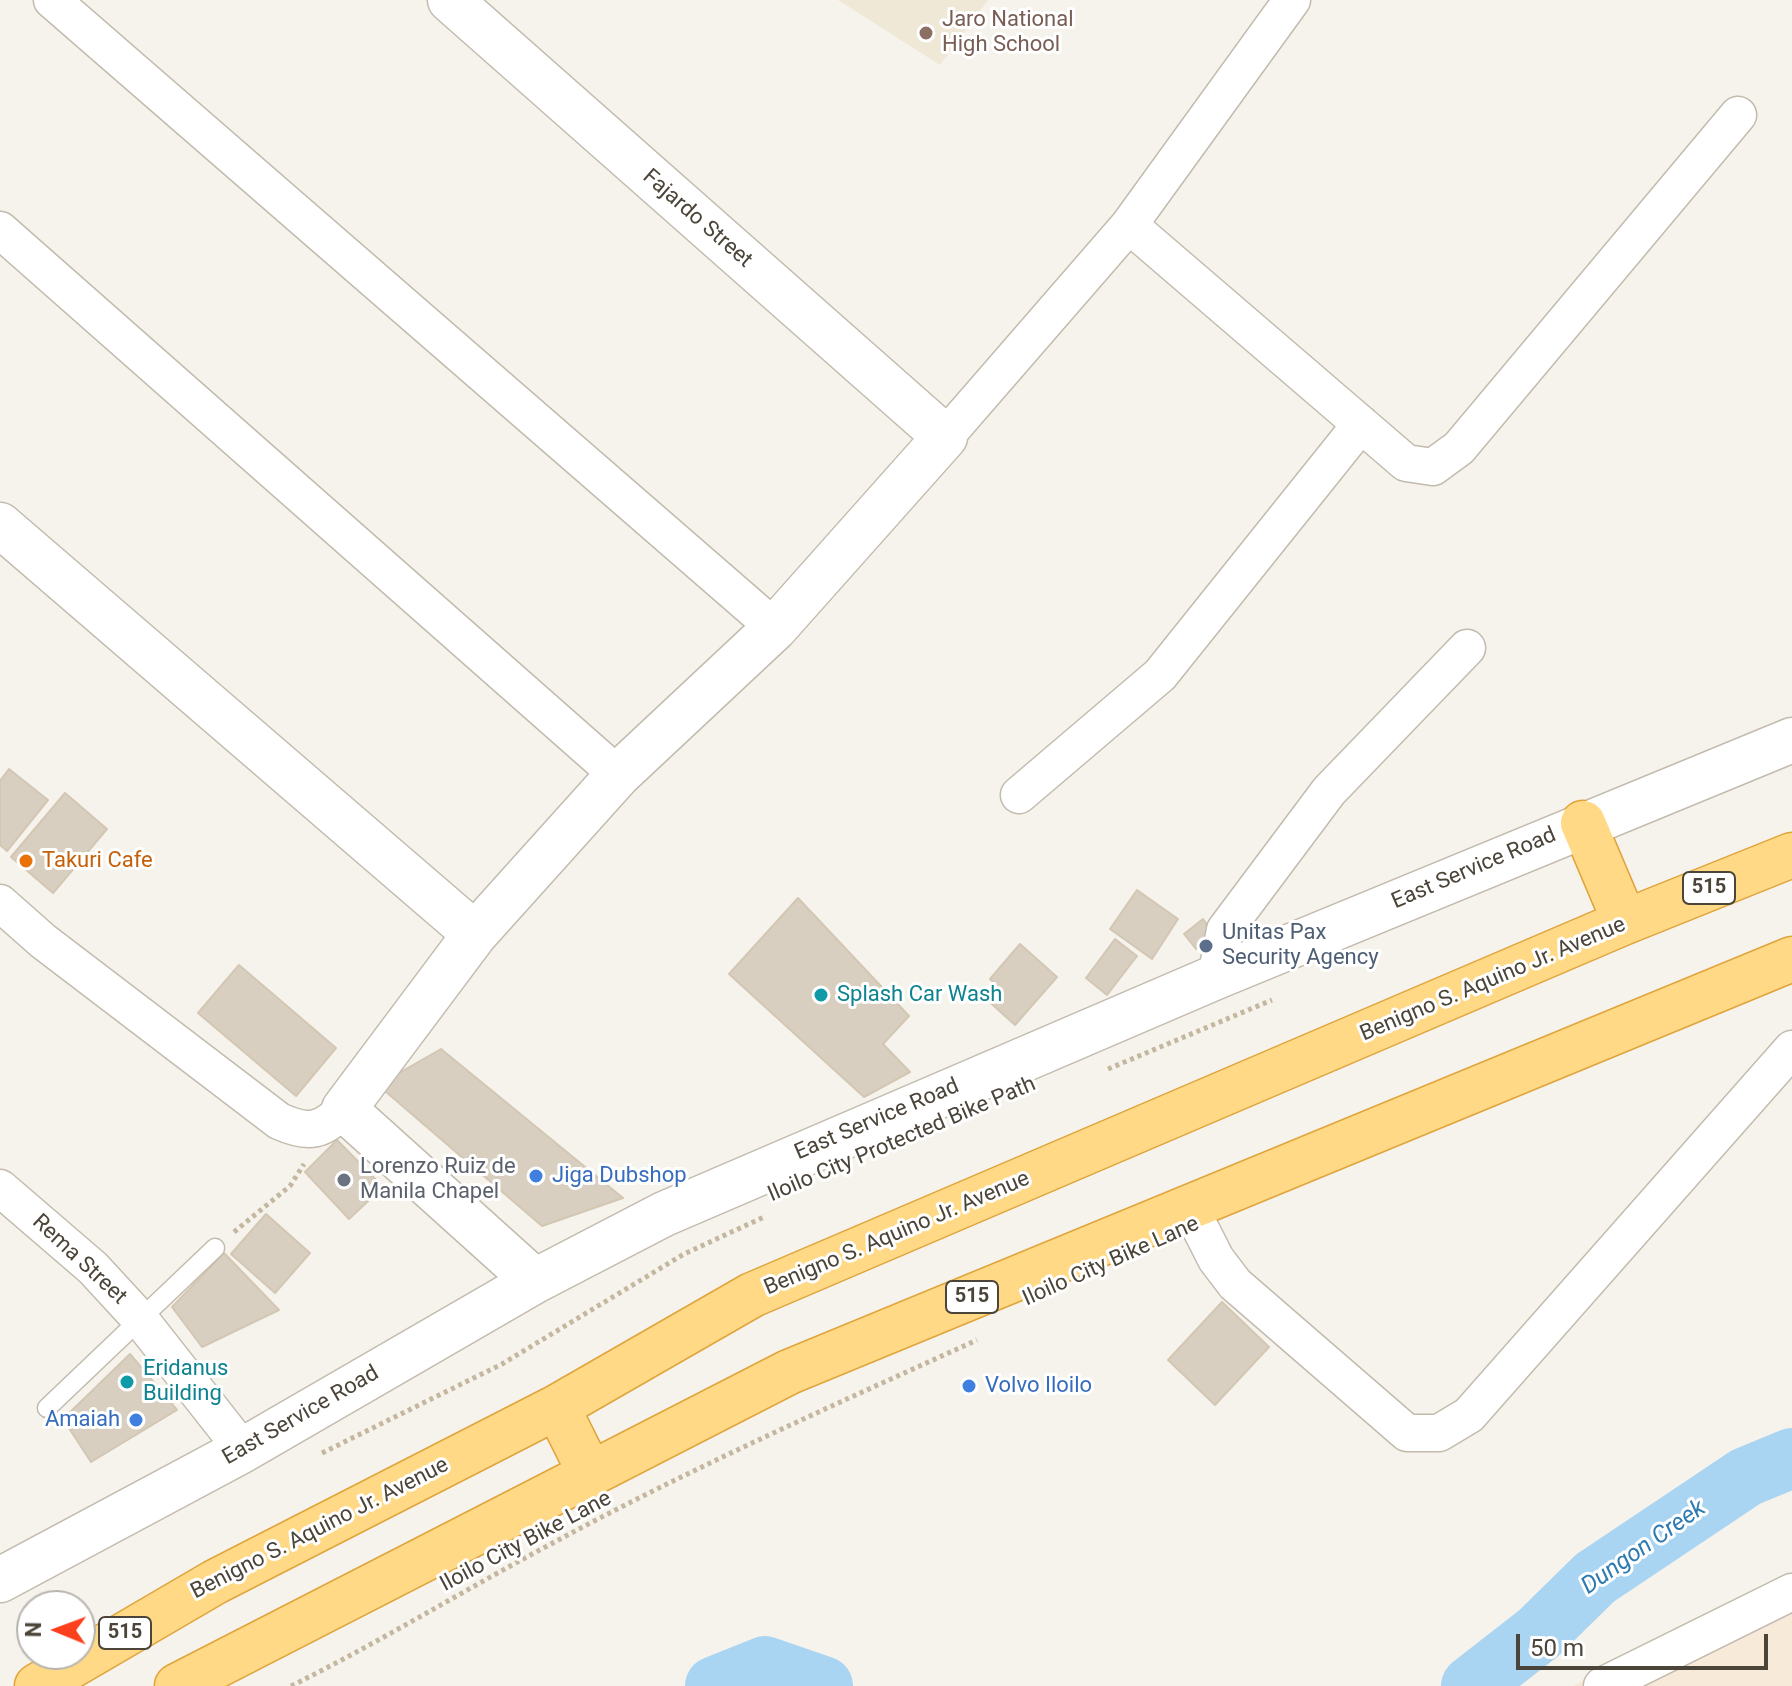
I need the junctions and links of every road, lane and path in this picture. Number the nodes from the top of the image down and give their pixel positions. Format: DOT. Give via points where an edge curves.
graph roads {
  1 [pos="52,0"];
  2 [pos="450,0"];
  3 [pos="1292,0"];
  4 [pos="1738,115"];
  5 [pos="1129,225"];
  6 [pos="0,230"];
  7 [pos="1361,424"];
  8 [pos="945,437"];
  9 [pos="0,525"];
  10 [pos="775,628"];
  11 [pos="1467,648"];
  12 [pos="1792,740"];
  13 [pos="618,775"];
  14 [pos="1019,795"];
  15 [pos="1583,823"];
  16 [pos="1792,855"];
  17 [pos="0,903"];
  18 [pos="1625,922"];
  19 [pos="475,934"];
  20 [pos="1792,959"];
  21 [pos="1216,977"];
  22 [pos="1286,993"];
  23 [pos="1792,1049"];
  24 [pos="1096,1074"];
  25 [pos="336,1118"];
  26 [pos="0,1188"];
  27 [pos="1190,1208"];
  28 [pos="776,1211"];
  29 [pos="215,1248"];
  30 [pos="535,1281"];
  31 [pos="140,1319"];
  32 [pos="983,1337"];
  33 [pos="557,1407"];
  34 [pos="47,1408"];
  35 [pos="243,1450"];
  36 [pos="321,1453"];
  37 [pos="591,1475"];
  38 [pos="0,1580"];
  39 [pos="1792,1592"];
  40 [pos="37,1686"];
  41 [pos="177,1686"];
  42 [pos="291,1686"];
  43 [pos="1602,1686"];
  1 -- 10 [label="street"];
  2 -- 8 [label="street, Fajardo Street"];
  3 -- 5 [label="street"];
  4 -- 7 [label="street" via="1459,448 1433,467 1406,463"];
  5 -- 7 [label="street"];
  5 -- 8 [label="street"];
  6 -- 13 [label="street"];
  7 -- 14 [label="street" via="1160,675"];
  8 -- 10 [label="street"];
  9 -- 19 [label="street"];
  10 -- 13 [label="street"];
  11 -- 21 [label="street" via="1329,791 1225,930"];
  12 -- 15 [label="street, East Service Road"];
  13 -- 19 [label="street"];
  15 -- 18 [label="highway"];
  15 -- 21 [label="street, East Service Road"];
  16 -- 18 [label="highway, Benigno S. Aquino Jr. Avenue / 515"];
  17 -- 25 [label="street" via="279,1121 311,1132"];
  18 -- 33 [label="highway, Benigno S. Aquino Jr. Avenue / 515" via="752,1295"];
  19 -- 25 [label="street"];
  20 -- 27 [label="highway, 515"];
  21 -- 30 [label="street, East Service Road" via="772,1165"];
  22 -- 24 [label="path"];
  23 -- 27 [label="street" via="1469,1415 1439,1433 1407,1433 1235,1284"];
  25 -- 29 [label="path" via="290,1186"];
  25 -- 30 [label="street"];
  26 -- 31 [label="street, Rema Street" via="93,1268"];
  27 -- 37 [label="highway, 515" via="789,1372"];
  28 -- 36 [label="path, Iloilo City Protected Bike Path" via="684,1254 502,1364"];
  29 -- 31 [label="lane"];
  30 -- 35 [label="street, East Service Road"];
  31 -- 34 [label="lane"];
  31 -- 35 [label="street, Rema Street"];
  32 -- 42 [label="path, Iloilo City Bike Lane" via="552,1543"];
  33 -- 37 [label="highway"];
  33 -- 40 [label="highway, Benigno S. Aquino Jr. Avenue / 515" via="215,1582"];
  35 -- 38 [label="street, East Service Road"];
  37 -- 41 [label="highway, 515"];
  39 -- 43 [label="street"];
}
